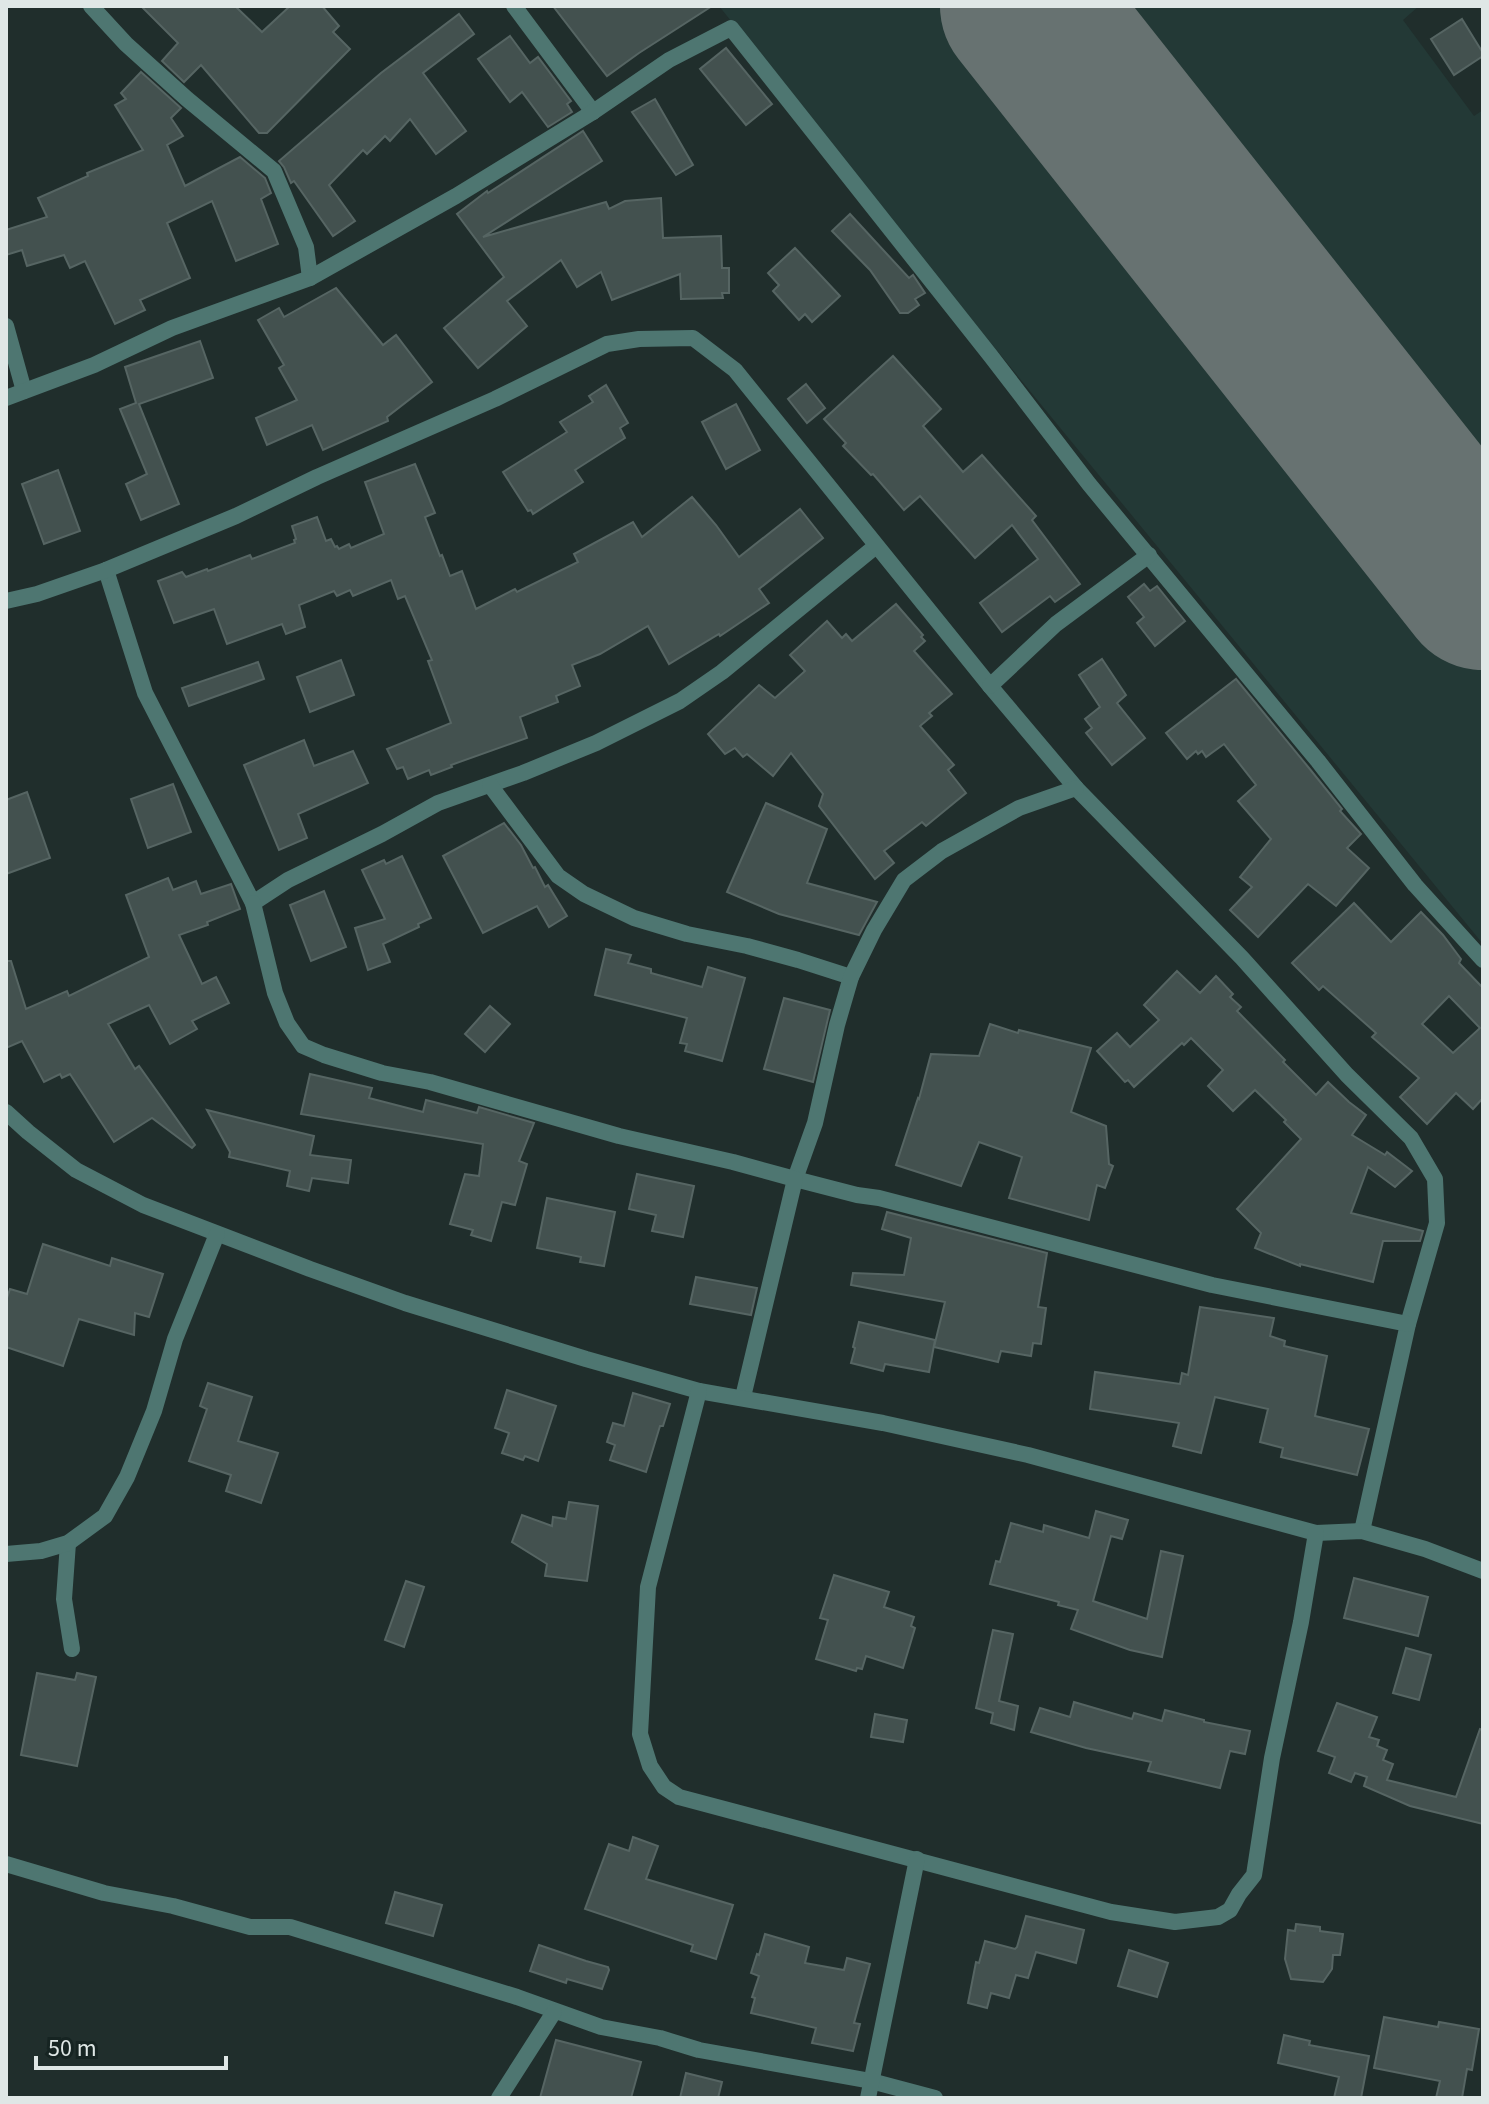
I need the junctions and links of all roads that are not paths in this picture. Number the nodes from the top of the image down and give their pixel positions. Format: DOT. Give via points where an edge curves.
graph roads {
  1 [pos="91,6"];
  2 [pos="514,6"];
  3 [pos="593,112"];
  4 [pos="310,278"];
  5 [pos="6,326"];
  6 [pos="24,391"];
  7 [pos="6,398"];
  8 [pos="876,546"];
  9 [pos="1149,555"];
  10 [pos="106,570"];
  11 [pos="6,601"];
  12 [pos="990,686"];
  13 [pos="490,785"];
  14 [pos="1076,788"];
  15 [pos="253,903"];
  16 [pos="1483,960"];
  17 [pos="851,977"];
  18 [pos="6,1112"];
  19 [pos="795,1179"];
  20 [pos="217,1234"];
  21 [pos="1408,1324"];
  22 [pos="699,1391"];
  23 [pos="743,1397"];
  24 [pos="1362,1531"];
  25 [pos="1316,1533"];
  26 [pos="68,1543"];
  27 [pos="6,1554"];
  28 [pos="1483,1571"];
  29 [pos="72,1649"];
  30 [pos="917,1859"];
  31 [pos="6,1864"];
  32 [pos="554,2012"];
  33 [pos="869,2090"];
  34 [pos="499,2098"];
  35 [pos="935,2098"];
  1 -- 4 [label="street" via="126,44 274,171 306,247"];
  2 -- 3 [label="street"];
  3 -- 4 [label="street"];
  3 -- 9 [label="street" via="669,60 731,28"];
  4 -- 6 [label="street" via="172,328"];
  5 -- 6 [label="street"];
  6 -- 7 [label="street"];
  8 -- 10 [label="street" via="735,370 693,338 639,339 607,344 236,516"];
  8 -- 12 [label="street"];
  8 -- 13 [label="street" via="680,701 596,743"];
  9 -- 12 [label="street" via="1056,624"];
  9 -- 16 [label="street" via="1415,885"];
  10 -- 11 [label="street"];
  10 -- 15 [label="street" via="145,693"];
  12 -- 14 [label="street"];
  13 -- 15 [label="street" via="438,803"];
  13 -- 17 [label="street" via="558,876 584,894 634,918"];
  14 -- 17 [label="street" via="1019,808 942,851 904,880"];
  14 -- 21 [label="street" via="1411,1138 1435,1179 1437,1223"];
  15 -- 19 [label="street" via="275,993 303,1046 382,1073"];
  17 -- 19 [label="street" via="815,1123"];
  18 -- 20 [label="street" via="76,1170 143,1205"];
  19 -- 21 [label="street" via="1212,1285"];
  19 -- 23 [label="street"];
  20 -- 22 [label="street" via="405,1303"];
  20 -- 26 [label="street" via="127,1477 105,1516"];
  21 -- 24 [label="street"];
  22 -- 23 [label="street"];
  22 -- 30 [label="street" via="648,1587 640,1734 650,1766 664,1787 679,1797"];
  23 -- 25 [label="street" via="1028,1455"];
  24 -- 25 [label="street"];
  24 -- 28 [label="street"];
  25 -- 30 [label="street" via="1254,1875 1230,1910 1218,1917 1175,1922 1111,1912"];
  26 -- 27 [label="street"];
  26 -- 29 [label="street" via="64,1599"];
  30 -- 33 [label="street"];
  31 -- 32 [label="street" via="250,1927 290,1927"];
  32 -- 33 [label="street"];
  32 -- 34 [label="street"];
  33 -- 35 [label="street"];
}
